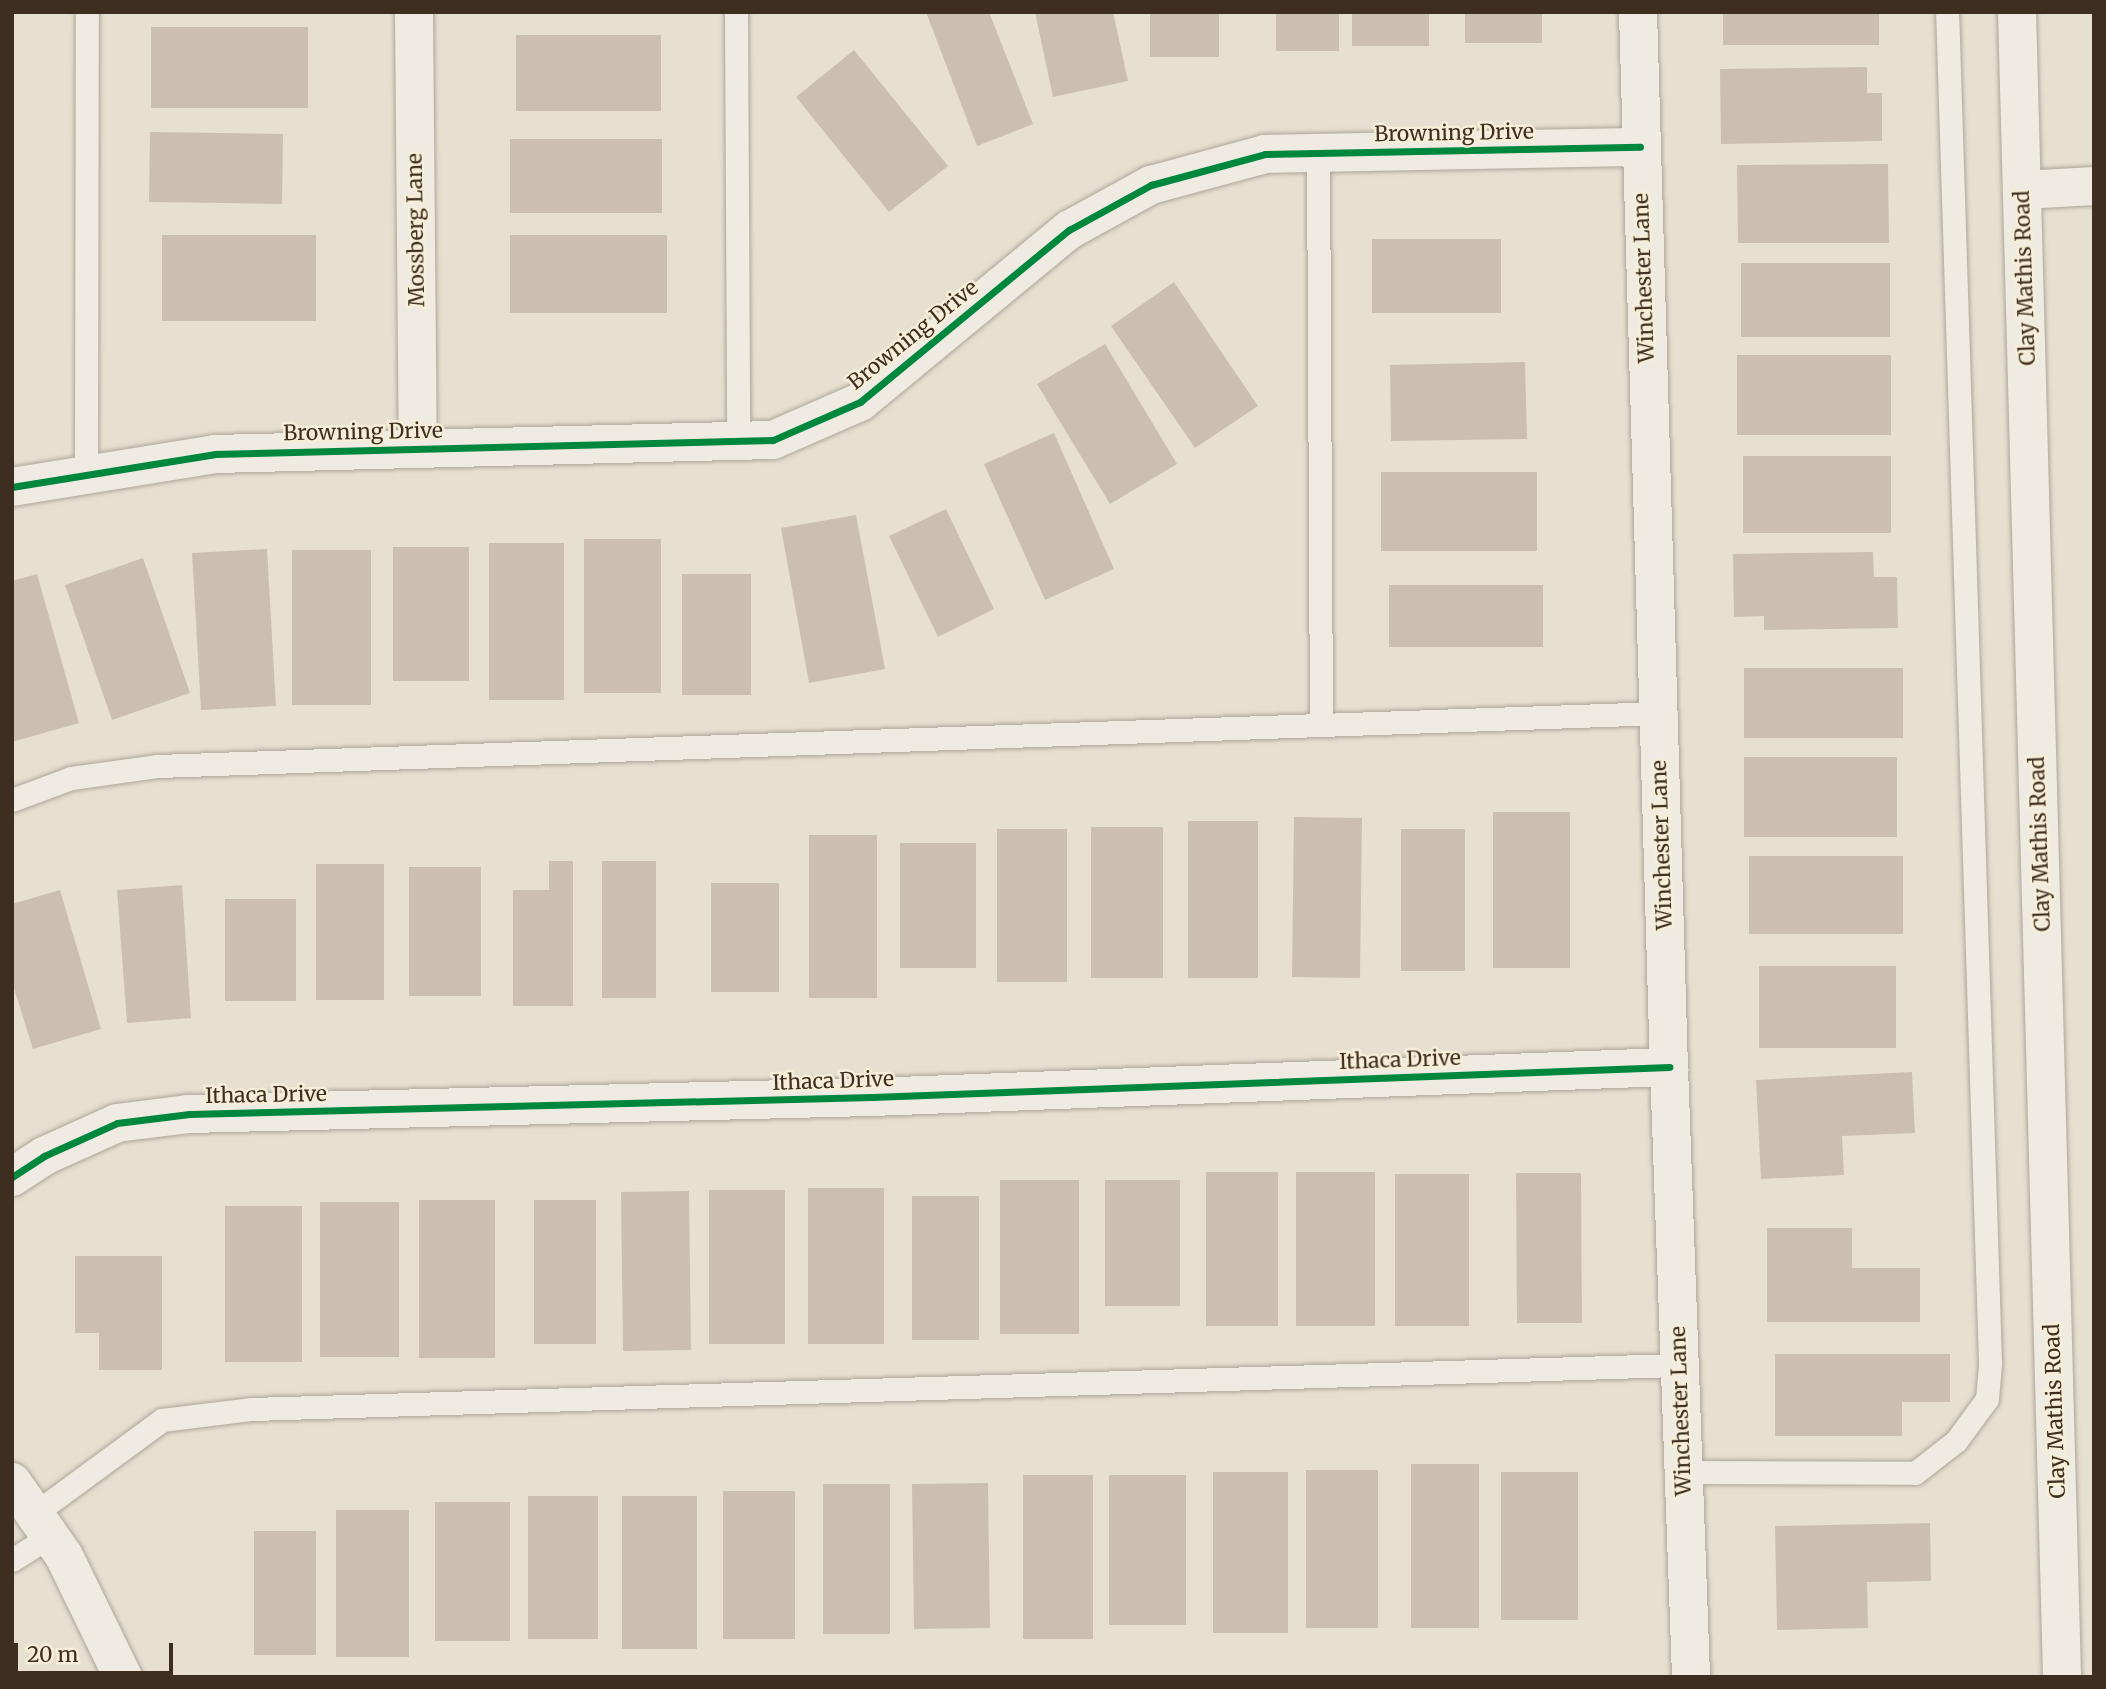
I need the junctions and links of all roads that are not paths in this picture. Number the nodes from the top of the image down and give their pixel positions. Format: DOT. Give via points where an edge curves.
graph roads {
  1 [pos="87,12"];
  2 [pos="414,12"];
  3 [pos="736,12"];
  4 [pos="1637,12"];
  5 [pos="1947,12"];
  6 [pos="2017,12"];
  7 [pos="1640,147"];
  8 [pos="1318,153"];
  9 [pos="2094,186"];
  10 [pos="2023,190"];
  11 [pos="738,441"];
  12 [pos="418,449"];
  13 [pos="86,475"];
  14 [pos="12,487"];
  15 [pos="1657,713"];
  16 [pos="1321,724"];
  17 [pos="12,800"];
  18 [pos="1669,1067"];
  19 [pos="12,1177"];
  20 [pos="1679,1364"];
  21 [pos="1684,1472"];
  22 [pos="12,1482"];
  23 [pos="42,1525"];
  24 [pos="12,1560"];
  25 [pos="123,1677"];
  26 [pos="1691,1677"];
  27 [pos="2062,1677"];
  1 -- 13 [label="lane"];
  2 -- 12 [label="street, Mossberg Lane"];
  3 -- 11 [label="lane"];
  4 -- 7 [label="street, Winchester Lane"];
  5 -- 21 [label="lane" via="1987,1399 1956,1441 1915,1473"];
  6 -- 10 [label="street, Clay Mathis Road"];
  7 -- 8 [label="street, Browning Drive"];
  7 -- 15 [label="street, Winchester Lane"];
  8 -- 11 [label="street, Browning Drive" via="1265,154 1151,185 1069,230 860,402 773,440"];
  8 -- 16 [label="lane"];
  9 -- 10 [label="street"];
  10 -- 27 [label="street, Clay Mathis Road"];
  11 -- 12 [label="street, Browning Drive"];
  12 -- 13 [label="street, Browning Drive" via="215,454"];
  13 -- 14 [label="street, Browning Drive"];
  15 -- 16 [label="lane"];
  15 -- 18 [label="street, Winchester Lane"];
  16 -- 17 [label="lane" via="158,766 71,778"];
  18 -- 19 [label="street, Ithaca Drive" via="872,1097 189,1114 117,1123 44,1156"];
  18 -- 20 [label="street, Winchester Lane"];
  20 -- 21 [label="street, Winchester Lane"];
  20 -- 23 [label="lane" via="253,1409 162,1420"];
  21 -- 26 [label="street, Winchester Lane"];
  22 -- 23 [label="street"];
  23 -- 24 [label="lane"];
  23 -- 25 [label="street" via="64,1556"];
}
